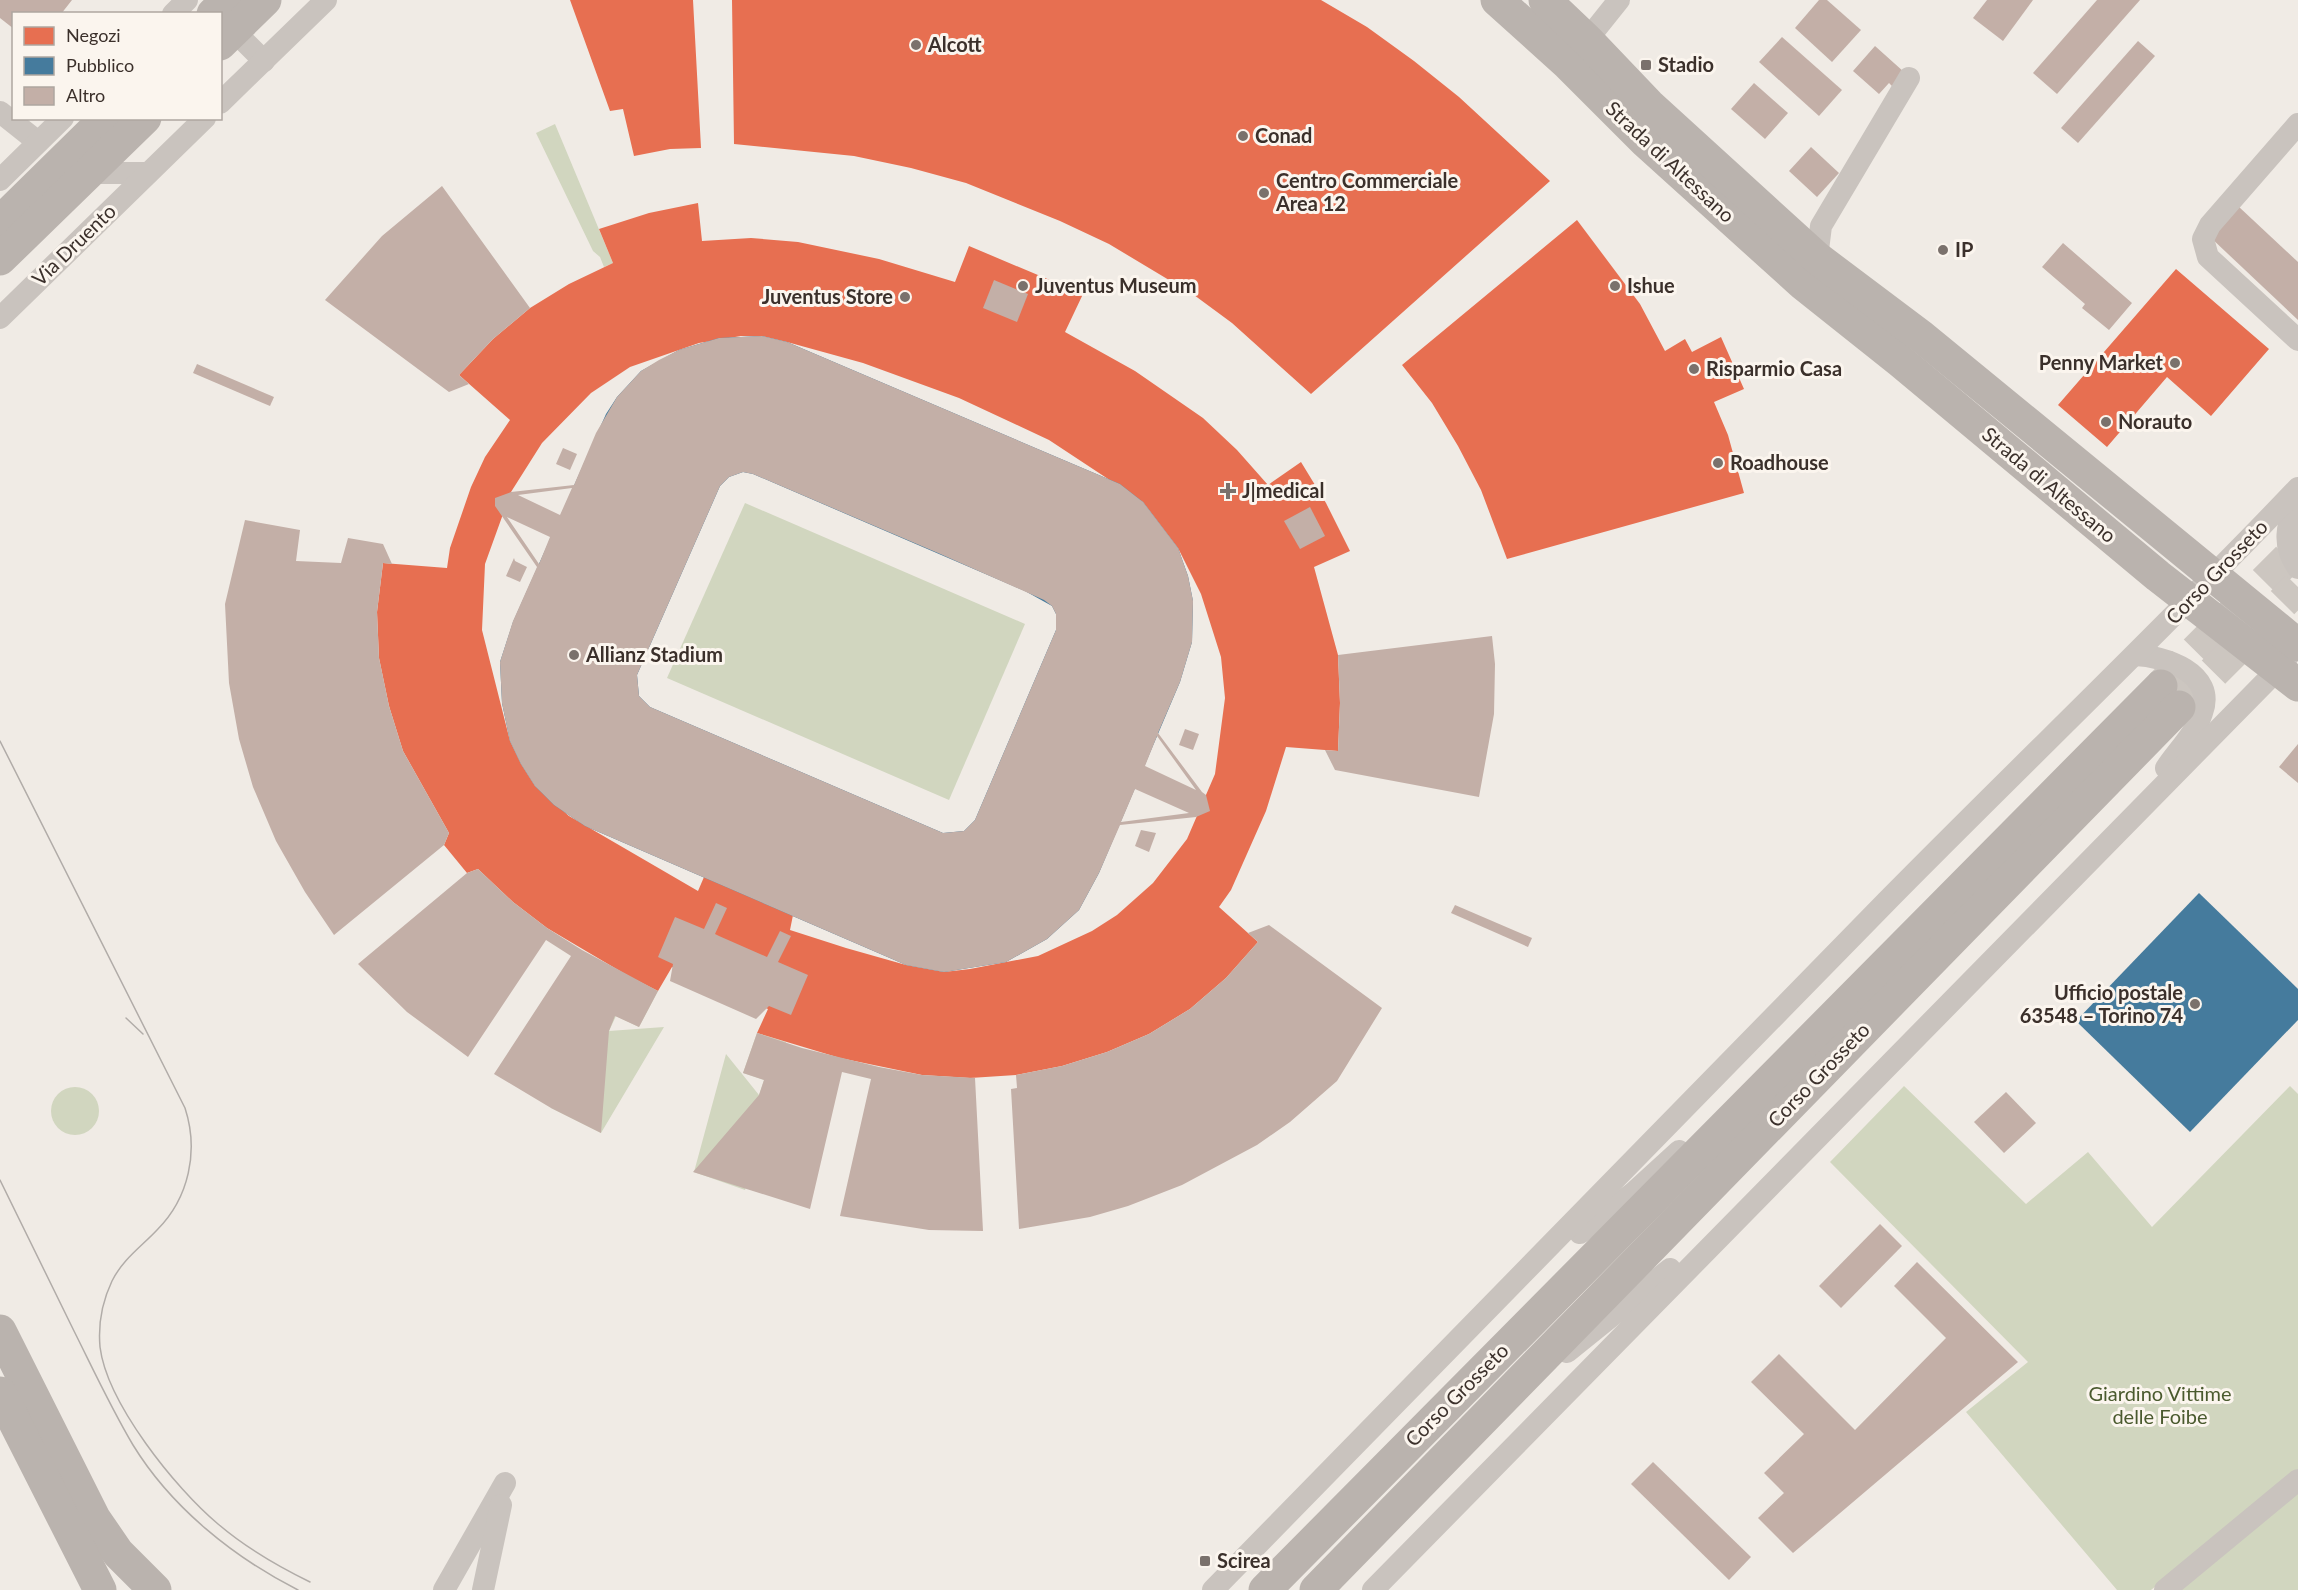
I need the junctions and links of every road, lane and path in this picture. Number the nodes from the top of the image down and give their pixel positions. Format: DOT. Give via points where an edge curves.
graph roads {
  1 [pos="265,0"];
  2 [pos="326,0"];
  3 [pos="1497,0"];
  4 [pos="1545,0"];
  5 [pos="1619,0"];
  6 [pos="222,12"];
  7 [pos="222,21"];
  8 [pos="1577,52"];
  9 [pos="264,61"];
  10 [pos="1909,78"];
  11 [pos="222,102"];
  12 [pos="0,112"];
  13 [pos="61,120"];
  14 [pos="104,120"];
  15 [pos="143,120"];
  16 [pos="203,120"];
  17 [pos="2298,124"];
  18 [pos="38,142"];
  19 [pos="89,172"];
  20 [pos="148,173"];
  21 [pos="0,180"];
  22 [pos="0,222"];
  23 [pos="0,260"];
  24 [pos="1810,270"];
  25 [pos="0,318"];
  26 [pos="2298,340"];
  27 [pos="2298,488"];
  28 [pos="2298,501"];
  29 [pos="2298,568"];
  30 [pos="2214,576"];
  31 [pos="2189,601"];
  32 [pos="2135,655"];
  33 [pos="2293,662"];
  34 [pos="2142,808"];
  35 [pos="1751,1098"];
  36 [pos="1718,1237"];
  37 [pos="1532,1267"];
  38 [pos="0,1331"];
  39 [pos="0,1393"];
  40 [pos="1458,1443"];
  41 [pos="2298,1480"];
  42 [pos="100,1590"];
  43 [pos="155,1590"];
  44 [pos="444,1590"];
  45 [pos="483,1590"];
  46 [pos="1213,1590"];
  47 [pos="1265,1590"];
  48 [pos="1316,1590"];
  49 [pos="1373,1590"];
  50 [pos="2166,1590"];
  1 -- 6 [label="street"];
  2 -- 9 [label="street"];
  3 -- 8 [label="street, Strada di Altessano"];
  4 -- 8 [label="street, Strada di Altessano"];
  5 -- 8 [label="street"];
  7 -- 9 [label="street"];
  8 -- 24 [label="street, Strada di Altessano" via="1646,142"];
  9 -- 11 [label="street"];
  10 -- 24 [label="street" via="1821,226"];
  12 -- 18 [label="street"];
  13 -- 18 [label="street"];
  14 -- 22 [label="street"];
  15 -- 19 [label="street, Via Druento"];
  16 -- 20 [label="street, Via Druento"];
  17 -- 26 [label="street" via="2210,225 2203,239 2208,257"];
  18 -- 21 [label="street"];
  19 -- 20 [label="street, Via Druento"];
  19 -- 23 [label="street, Via Druento"];
  20 -- 25 [label="street, Via Druento"];
  24 -- 30 [label="street, Strada di Altessano" via="1922,337"];
  24 -- 31 [label="street, Strada di Altessano" via="1902,362"];
  27 -- 30 [label="street, Corso Grosseto"];
  28 -- 29 [label="street, Corso Grosseto" via="2286,537"];
  30 -- 31 [label="street, Corso Grosseto"];
  30 -- 33 [label="street, Strada di Altessano"];
  31 -- 32 [label="street, Corso Grosseto"];
  31 -- 33 [label="street, Strada di Altessano"];
  32 -- 34 [label="street, Corso Grosseto" via="2167,659 2185,668 2198,683 2204,704 2196,726"];
  32 -- 37 [label="street, Corso Grosseto" via="1866,922"];
  33 -- 34 [label="street, Corso Grosseto"];
  34 -- 36 [label="street, Corso Grosseto"];
  35 -- 37 [label="street, Corso Grosseto" via="1693,1139 1633,1193"];
  35 -- 40 [label="street, Corso Grosseto" via="2170,696"];
  35 -- 47 [label="street, Corso Grosseto"];
  36 -- 40 [label="street, Corso Grosseto" via="1664,1274"];
  36 -- 49 [label="street, Corso Grosseto"];
  37 -- 46 [label="street, Corso Grosseto"];
  38 -- 43 [label="street" via="94,1518 118,1553"];
  39 -- 42 [label="street"];
  40 -- 48 [label="street, Corso Grosseto"];
  41 -- 50 [label="street"];
  44 -- 45 [label="street" via="505,1483"];
}
